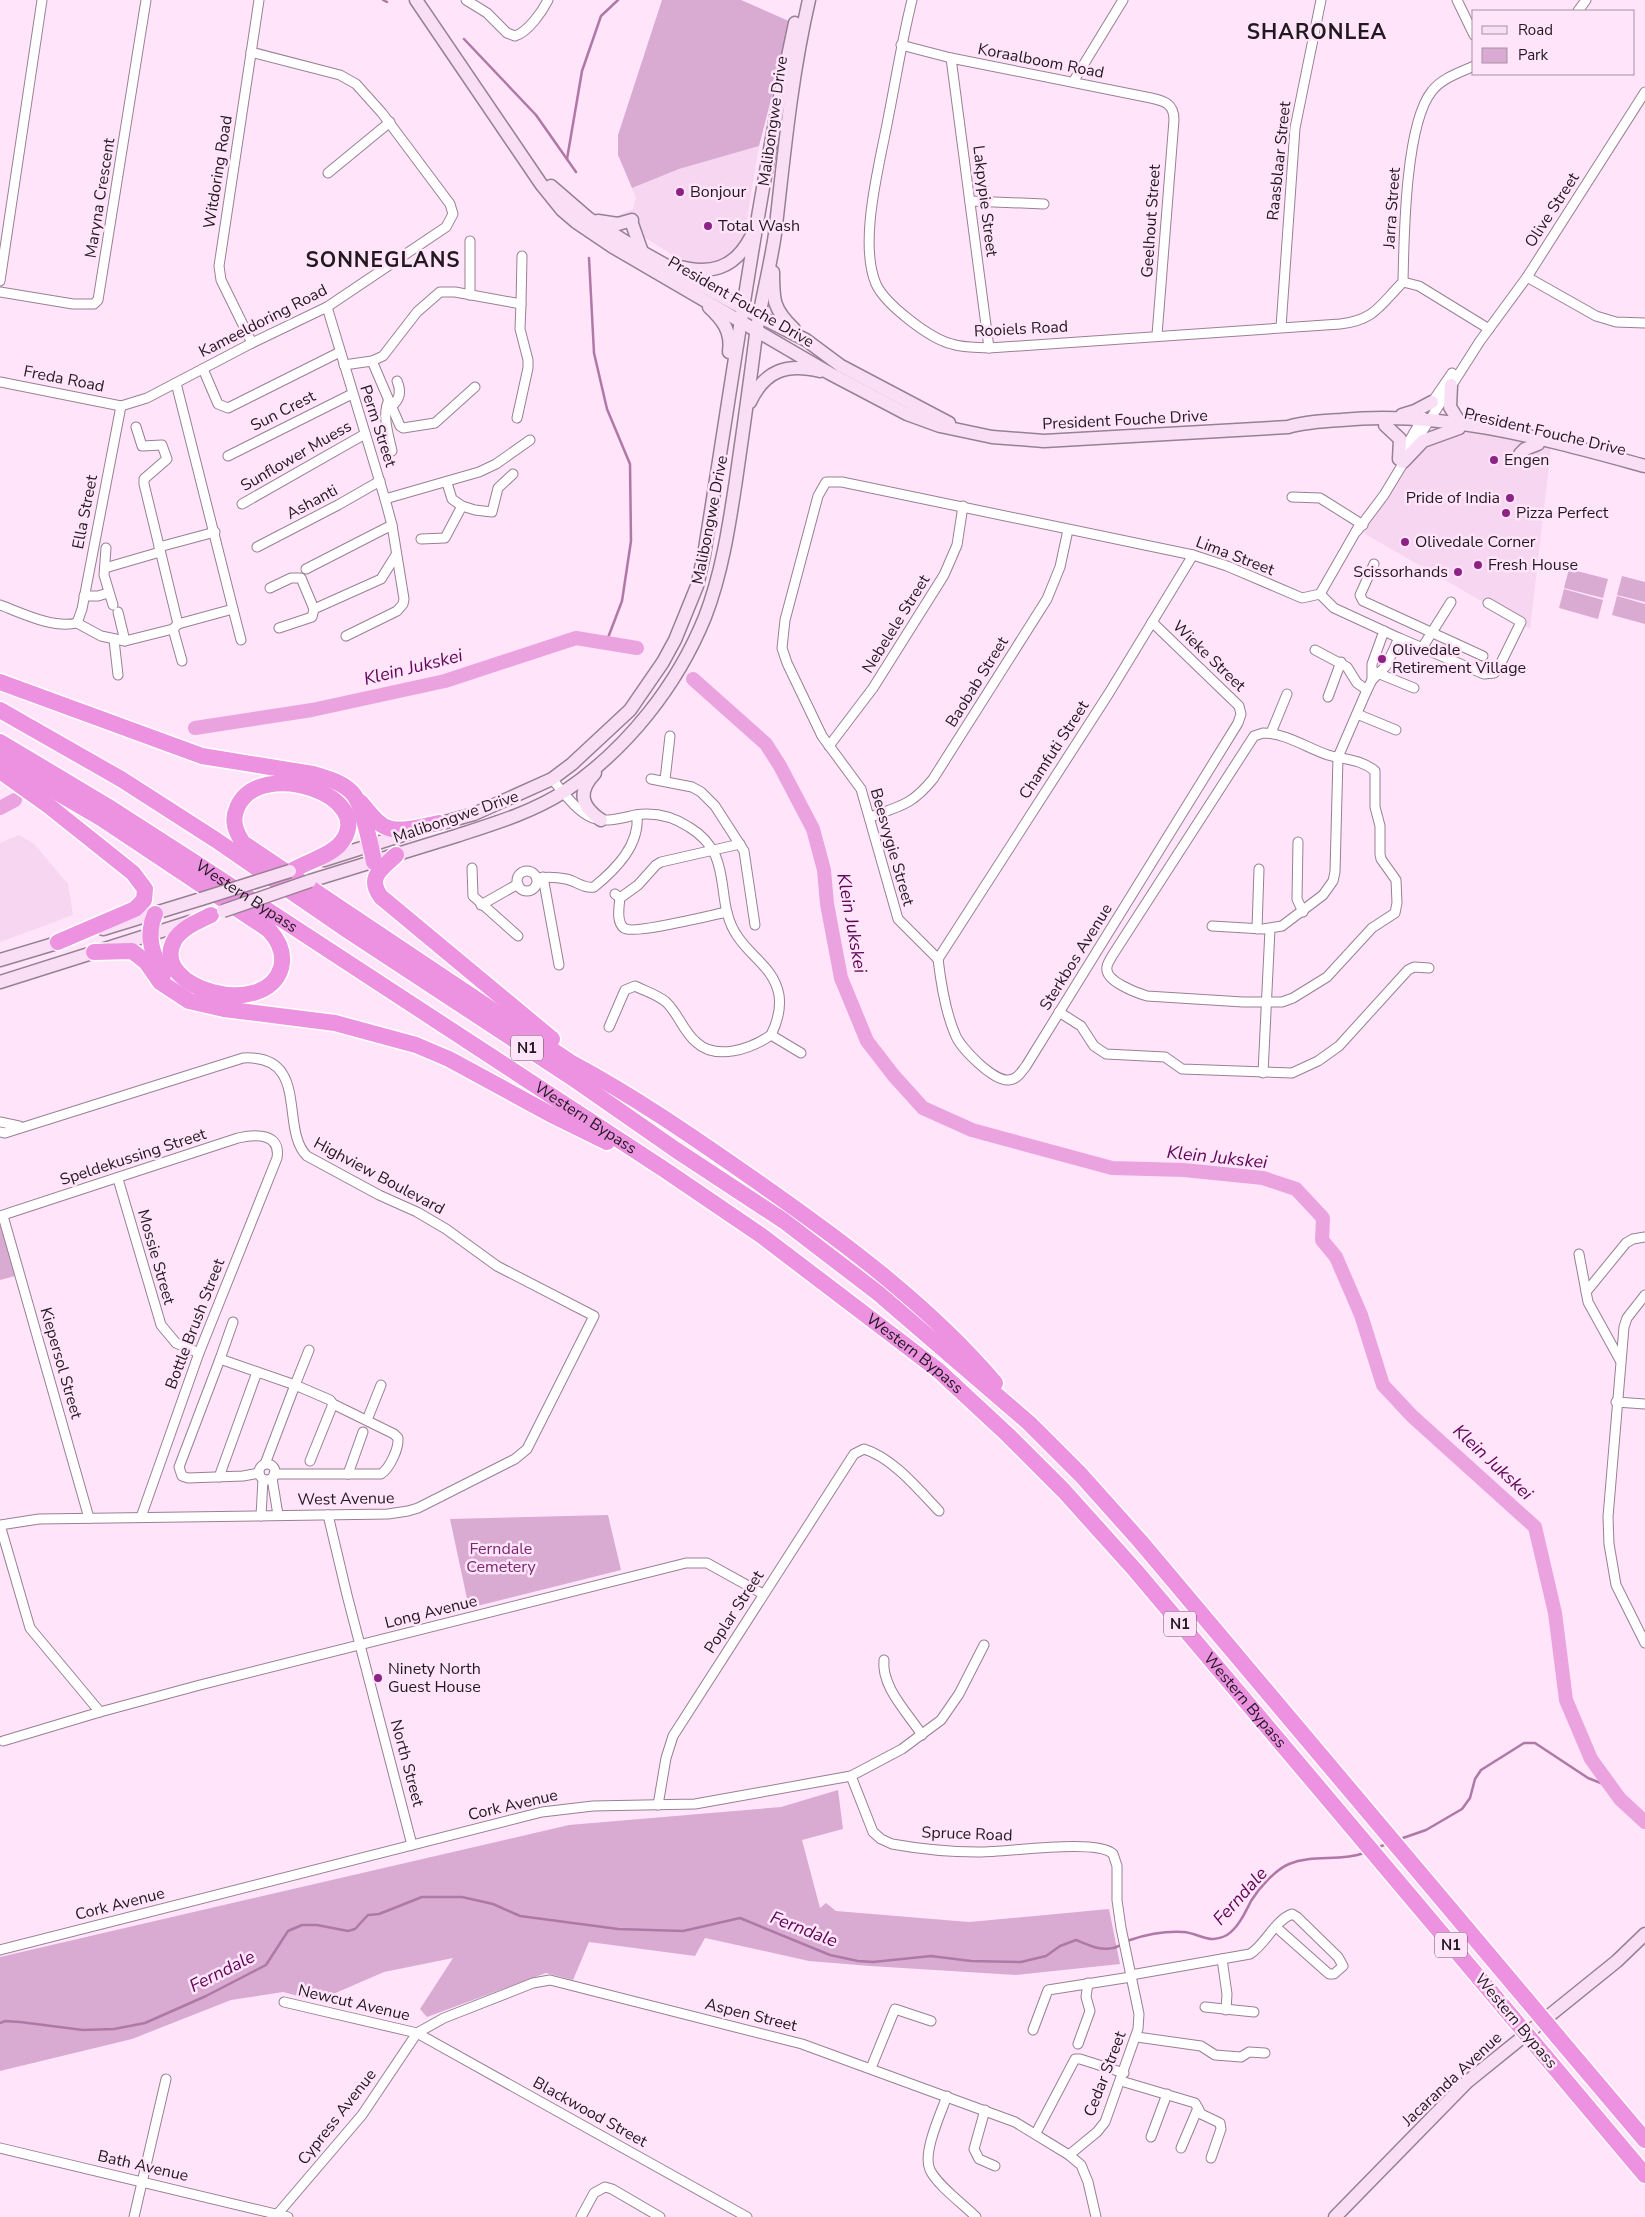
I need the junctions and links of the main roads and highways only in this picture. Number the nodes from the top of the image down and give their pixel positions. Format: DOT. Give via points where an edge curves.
graph roads {
  1 [pos="416,0"];
  2 [pos="802,0"];
  3 [pos="809,0"];
  4 [pos="526,161"];
  5 [pos="588,218"];
  6 [pos="757,224"];
  7 [pos="774,237"];
  8 [pos="642,252"];
  9 [pos="659,262"];
  10 [pos="689,290"];
  11 [pos="742,314"];
  12 [pos="759,315"];
  13 [pos="757,329"];
  14 [pos="806,340"];
  15 [pos="830,373"];
  16 [pos="1451,385"];
  17 [pos="1432,402"];
  18 [pos="747,409"];
  19 [pos="1385,422"];
  20 [pos="1460,426"];
  21 [pos="966,431"];
  22 [pos="1538,444"];
  23 [pos="1520,454"];
  24 [pos="719,462"];
  25 [pos="1645,466"];
  26 [pos="1645,472"];
  27 [pos="0,682"];
  28 [pos="0,710"];
  29 [pos="0,742"];
  30 [pos="606,757"];
  31 [pos="0,759"];
  32 [pos="0,771"];
  33 [pos="356,796"];
  34 [pos="601,820"];
  35 [pos="439,824"];
  36 [pos="370,845"];
  37 [pos="396,855"];
  38 [pos="374,862"];
  39 [pos="292,870"];
  40 [pos="217,913"];
  41 [pos="155,914"];
  42 [pos="150,935"];
  43 [pos="58,942"];
  44 [pos="94,952"];
  45 [pos="0,960"];
  46 [pos="0,982"];
  47 [pos="172,990"];
  48 [pos="605,1080"];
  49 [pos="665,1170"];
  50 [pos="1029,1423"];
  51 [pos="1645,1934"];
  52 [pos="1645,2140"];
  53 [pos="1645,2175"];
  54 [pos="1341,2215"];
  1 -- 4 [label="main road, President Fouche Drive"];
  2 -- 6 [label="main road, Malibongwe Drive" via="783,78"];
  3 -- 7 [label="main road, Malibongwe Drive" via="780,175"];
  4 -- 5 [label="main road, President Fouche Drive"];
  4 -- 10 [label="main road, President Fouche Drive" via="562,210 576,222"];
  5 -- 8 [label="main road, President Fouche Drive"];
  5 -- 8 [label="main road" via="618,224 632,220"];
  6 -- 9 [label="main road" via="737,258 722,267 701,271"];
  6 -- 11 [label="main road, Malibongwe Drive"];
  7 -- 12 [label="main road, Malibongwe Drive"];
  7 -- 14 [label="main road" via="774,302 779,313"];
  8 -- 9 [label="main road, President Fouche Drive"];
  9 -- 11 [label="main road, President Fouche Drive"];
  10 -- 11 [label="main road, President Fouche Drive"];
  10 -- 24 [label="main road" via="721,319 729,335"];
  11 -- 12 [label="main road, President Fouche Drive"];
  11 -- 13 [label="main road, President Fouche Drive"];
  11 -- 24 [label="main road, Malibongwe Drive"];
  12 -- 13 [label="main road, Malibongwe Drive"];
  12 -- 14 [label="main road, President Fouche Drive"];
  13 -- 15 [label="main road, President Fouche Drive"];
  13 -- 18 [label="main road, Malibongwe Drive"];
  14 -- 21 [label="main road, President Fouche Drive" via="840,366"];
  15 -- 18 [label="main road" via="801,367 776,372 755,391"];
  15 -- 21 [label="main road, President Fouche Drive" via="907,414"];
  16 -- 20 [label="main road" via="1450,407"];
  17 -- 19 [label="main road"];
  18 -- 30 [label="main road, Malibongwe Drive" via="720,572 705,616 669,685 642,722"];
  19 -- 20 [label="main road, President Fouche Drive"];
  19 -- 20 [label="main road" via="1400,439 1401,461 1423,441"];
  19 -- 21 [label="main road, President Fouche Drive" via="1044,441 992,437"];
  20 -- 22 [label="main road, President Fouche Drive"];
  20 -- 25 [label="main road, President Fouche Drive" via="1538,436"];
  22 -- 23 [label="main road"];
  22 -- 26 [label="main road, President Fouche Drive"];
  24 -- 35 [label="main road, Malibongwe Drive" via="697,586 686,617 667,655 630,710 552,779 474,814"];
  27 -- 33 [label="highway" via="202,756 313,774 344,786"];
  28 -- 50 [label="highway, Western Bypass / N1" via="216,840 784,1221 878,1293"];
  29 -- 49 [label="highway, Western Bypass / N1" via="107,806"];
  30 -- 34 [label="main road" via="584,793 585,805"];
  30 -- 37 [label="main road, Malibongwe Drive" via="563,792 539,806"];
  31 -- 40 [label="highway" via="101,818 269,930 278,941 282,958 279,972 271,984 248,994 224,994 198,987 179,975 171,958 174,941 183,931"];
  32 -- 43 [label="highway" via="133,873 145,888 144,900 135,910"];
  33 -- 35 [label="highway" via="375,819 388,828"];
  33 -- 36 [label="highway"];
  35 -- 36 [label="main road, Malibongwe Drive"];
  36 -- 38 [label="highway"];
  36 -- 39 [label="main road, Malibongwe Drive"];
  37 -- 38 [label="main road, Malibongwe Drive"];
  37 -- 48 [label="highway" via="378,872 375,880 375,889 381,897"];
  38 -- 40 [label="main road, Malibongwe Drive, bridge"];
  39 -- 41 [label="main road, Malibongwe Drive, bridge"];
  39 -- 48 [label="highway" via="341,842 347,818 343,808 334,799 305,787 278,784 252,789 238,804 234,814 234,826 243,843 570,1062"];
  40 -- 42 [label="main road, Malibongwe Drive"];
  41 -- 42 [label="highway" via="150,924"];
  41 -- 43 [label="main road, Malibongwe Drive"];
  42 -- 44 [label="main road, Malibongwe Drive"];
  42 -- 47 [label="highway" via="160,967"];
  43 -- 45 [label="main road, Malibongwe Drive"];
  44 -- 46 [label="main road, Malibongwe Drive"];
  44 -- 47 [label="highway" via="132,951 146,962 160,982"];
  47 -- 49 [label="highway" via="189,1001 224,1010 335,1023 416,1045 449,1058 550,1114"];
  48 -- 50 [label="highway" via="712,1150 854,1252 979,1364"];
  49 -- 53 [label="highway, Western Bypass / N1, bridge" via="762,1236 919,1354 1064,1491 1135,1570"];
  50 -- 52 [label="highway, Western Bypass / N1, bridge" via="1122,1520"];
  51 -- 54 [label="main road, Jacaranda Avenue" via="1617,1961 1467,2082"];
}
